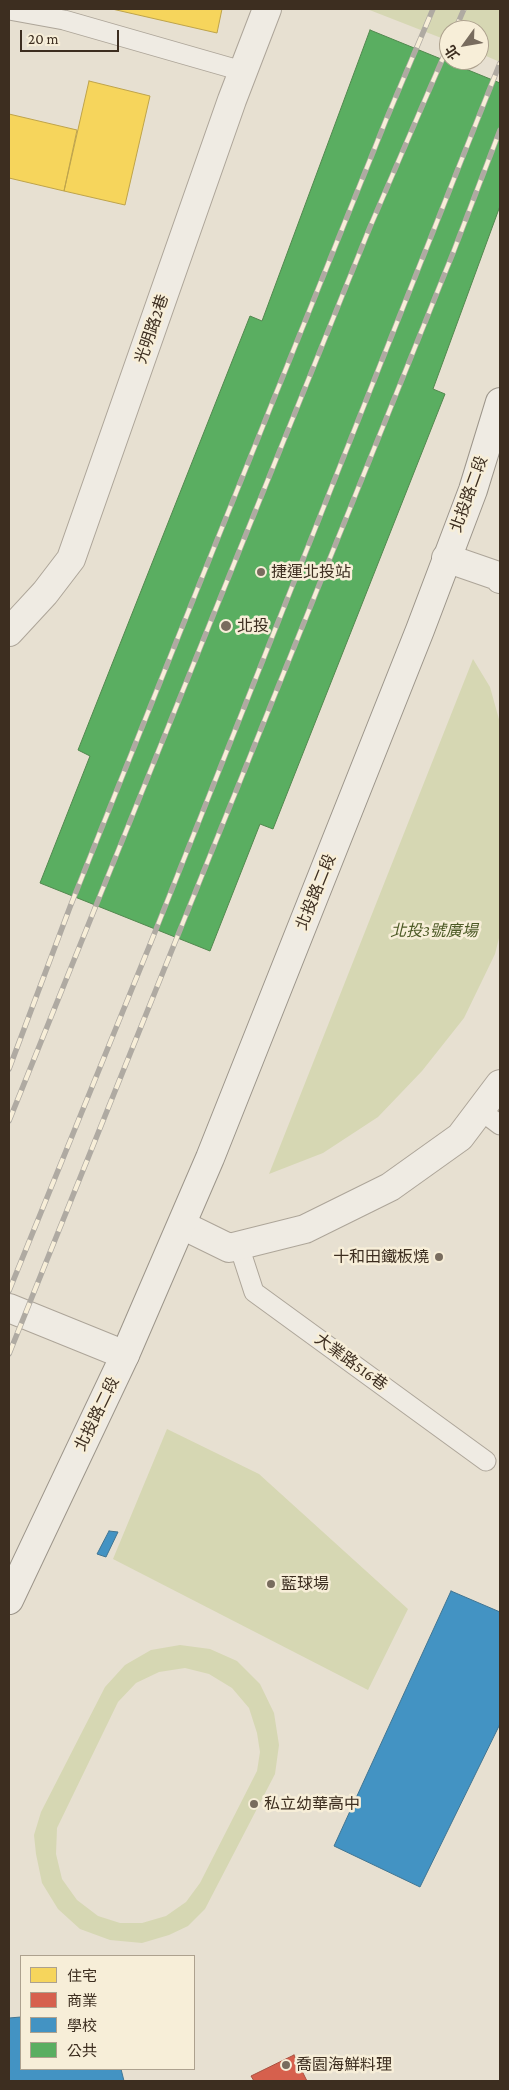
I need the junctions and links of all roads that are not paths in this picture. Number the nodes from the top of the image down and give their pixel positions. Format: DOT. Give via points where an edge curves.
graph roads {
  1 [pos="267,9"];
  2 [pos="9,10"];
  3 [pos="65,14"];
  4 [pos="242,71"];
  5 [pos="500,402"];
  6 [pos="446,558"];
  7 [pos="500,579"];
  8 [pos="9,632"];
  9 [pos="500,1084"];
  10 [pos="490,1118"];
  11 [pos="182,1225"];
  12 [pos="239,1246"];
  13 [pos="9,1308"];
  14 [pos="126,1355"];
  15 [pos="486,1461"];
  16 [pos="9,1600"];
  1 -- 4 [label="street, 光明路2巷"];
  2 -- 3 [label="lane"];
  3 -- 4 [label="lane"];
  4 -- 8 [label="street, 光明路2巷" via="71,558 45,593"];
  5 -- 6 [label="street, 北投路二段"];
  6 -- 7 [label="street"];
  6 -- 11 [label="street, 北投路二段"];
  9 -- 10 [label="street"];
  10 -- 12 [label="street" via="390,1187 305,1229"];
  11 -- 12 [label="street" via="229,1248"];
  11 -- 14 [label="street, 北投路二段"];
  12 -- 15 [label="lane, 大業路516巷" via="254,1292"];
  13 -- 14 [label="street"];
  14 -- 16 [label="street, 北投路二段"];
}
